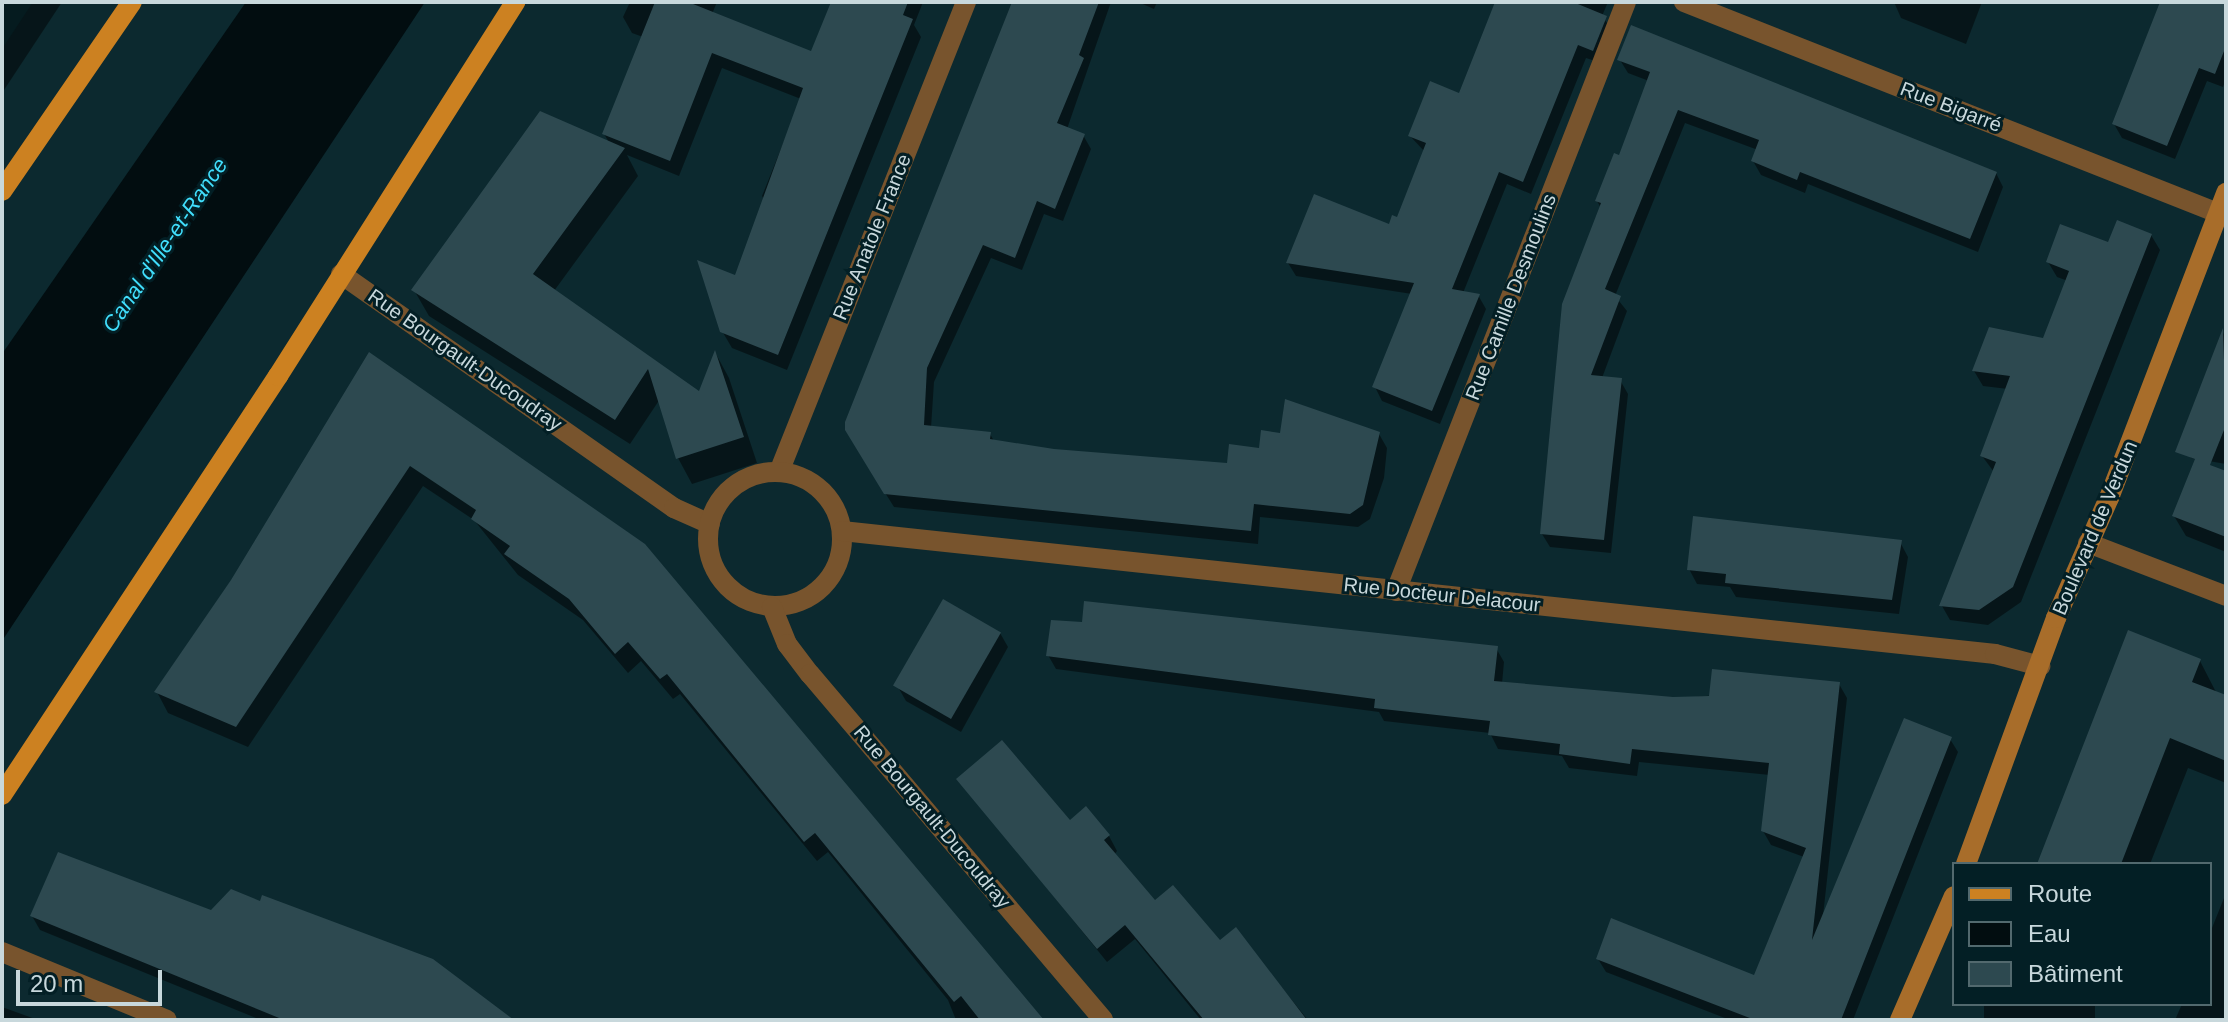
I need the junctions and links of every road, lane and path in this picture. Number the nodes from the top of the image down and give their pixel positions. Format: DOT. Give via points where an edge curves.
graph roads {
  1 [pos="132,2"];
  2 [pos="515,2"];
  3 [pos="966,2"];
  4 [pos="1626,2"];
  5 [pos="1684,2"];
  6 [pos="2,191"];
  7 [pos="2226,193"];
  8 [pos="2218,213"];
  9 [pos="341,274"];
  10 [pos="779,472"];
  11 [pos="710,524"];
  12 [pos="842,531"];
  13 [pos="2088,543"];
  14 [pos="1396,591"];
  15 [pos="2226,596"];
  16 [pos="772,607"];
  17 [pos="2040,666"];
  18 [pos="2,795"];
  19 [pos="1967,862"];
  20 [pos="1952,901"];
  21 [pos="2,952"];
  22 [pos="167,1020"];
  23 [pos="1103,1020"];
  24 [pos="1900,1020"];
  1 -- 6 [label="main road"];
  2 -- 9 [label="main road"];
  3 -- 10 [label="street, Rue Anatole France"];
  4 -- 14 [label="street, Rue Camille Desmoulins"];
  5 -- 8 [label="street, Rue Bigarré"];
  7 -- 8 [label="main road, Boulevard de Verdun"];
  8 -- 13 [label="main road, Boulevard de Verdun"];
  9 -- 11 [label="street, Rue Bourgault-Ducoudray" via="674,508"];
  9 -- 18 [label="main road"];
  10 -- 11 [label="street" via="735,486 716,507"];
  10 -- 12 [label="street" via="821,490"];
  11 -- 16 [label="street" via="710,553 721,580 735,594"];
  12 -- 14 [label="street, Rue Docteur Delacour"];
  12 -- 16 [label="street" via="832,576 795,604"];
  13 -- 15 [label="street"];
  13 -- 17 [label="main road, Boulevard de Verdun"];
  14 -- 17 [label="street, Rue Docteur Delacour" via="1995,654"];
  16 -- 23 [label="street, Rue Bourgault-Ducoudray" via="787,644 810,674"];
  17 -- 19 [label="main road, Boulevard de Verdun"];
  20 -- 24 [label="main road"];
  21 -- 22 [label="street"];
}
